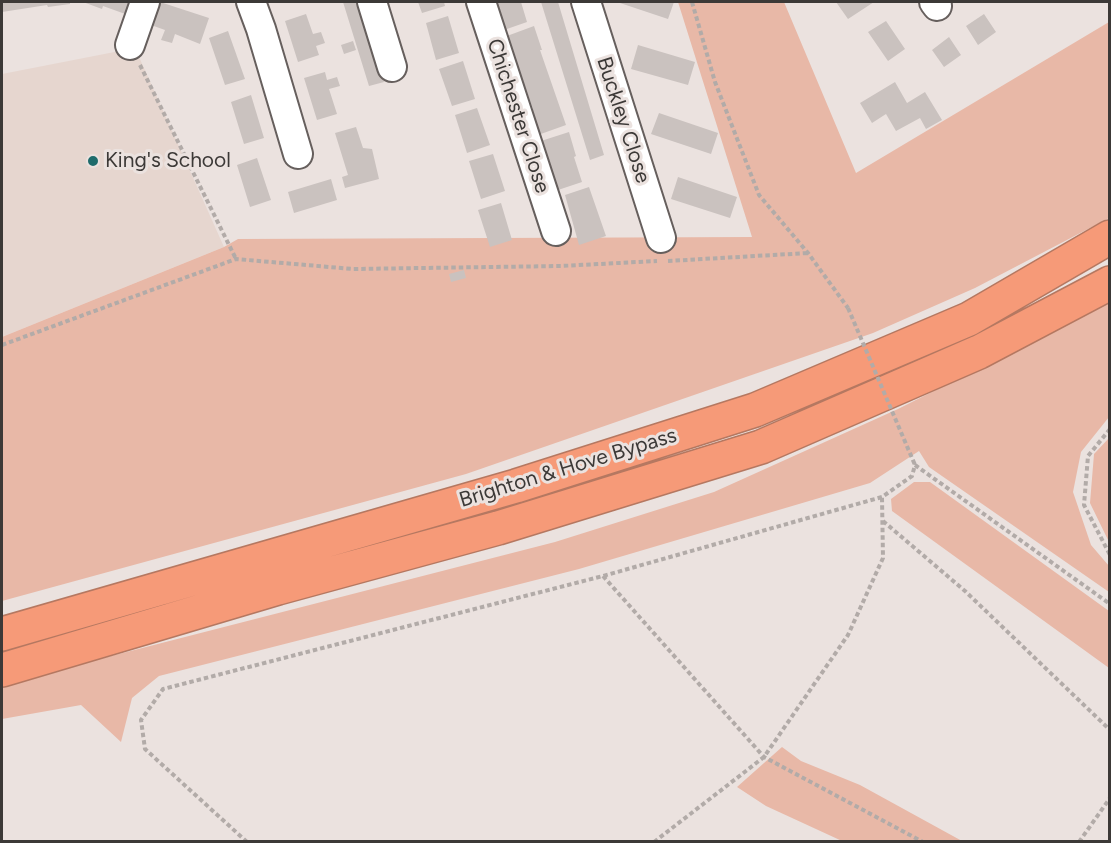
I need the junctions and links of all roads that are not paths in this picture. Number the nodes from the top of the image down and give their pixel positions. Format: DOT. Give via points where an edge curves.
graph roads {
  1 [pos="145,2"];
  2 [pos="251,2"];
  3 [pos="372,2"];
  4 [pos="481,2"];
  5 [pos="586,2"];
  6 [pos="130,45"];
  7 [pos="393,67"];
  8 [pos="298,154"];
  9 [pos="556,231"];
  10 [pos="1110,237"];
  11 [pos="661,238"];
  12 [pos="1110,283"];
  13 [pos="2,634"];
  14 [pos="2,670"];
  1 -- 6 [label="street"];
  2 -- 8 [label="street"];
  3 -- 7 [label="street"];
  4 -- 9 [label="street, Chichester Close"];
  5 -- 11 [label="street, Buckley Close"];
  10 -- 13 [label="highway, Brighton & Hove Bypass" via="969,320 755,410 516,486"];
  12 -- 14 [label="highway, Brighton & Hove Bypass" via="979,352 762,447 498,528"];
}
